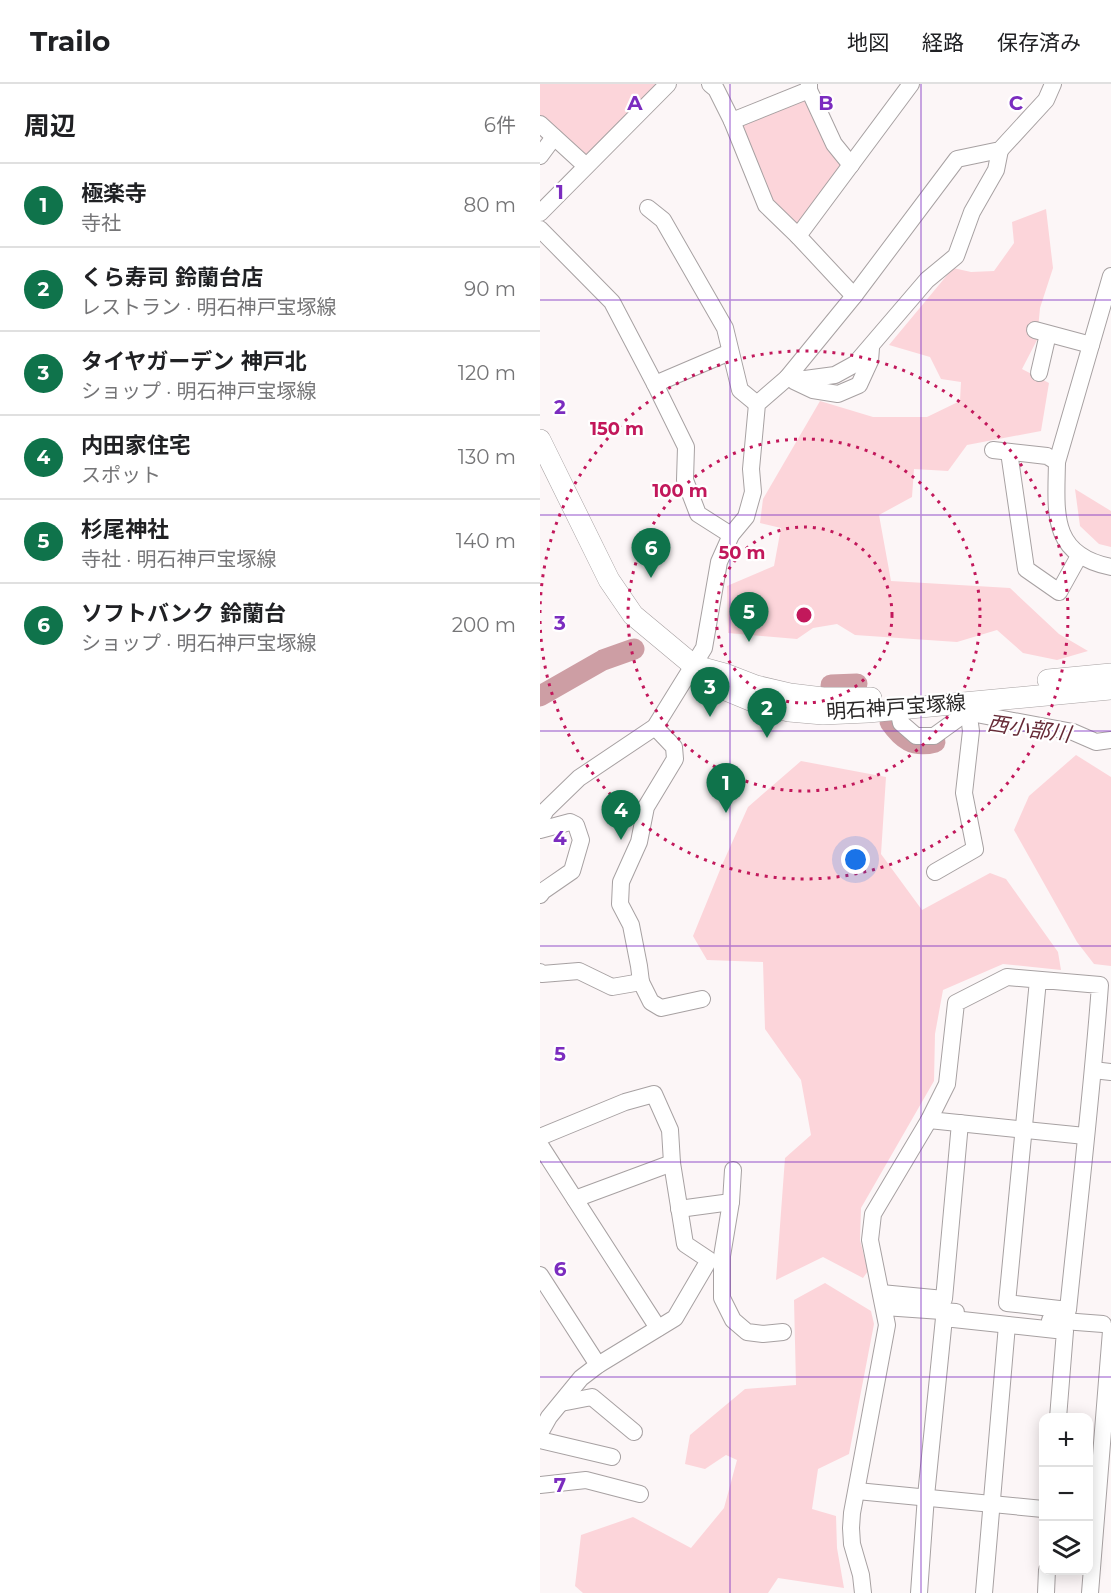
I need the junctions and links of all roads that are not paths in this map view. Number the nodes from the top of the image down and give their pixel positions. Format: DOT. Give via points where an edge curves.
graph roads {
  1 [pos="668,84"];
  2 [pos="710,84"];
  3 [pos="911,84"];
  4 [pos="1053,84"];
  5 [pos="809,87"];
  6 [pos="732,121"];
  7 [pos="540,124"];
  8 [pos="554,136"];
  9 [pos="1000,150"];
  10 [pos="540,156"];
  11 [pos="851,165"];
  12 [pos="586,166"];
  13 [pos="648,208"];
  14 [pos="540,213"];
  15 [pos="540,229"];
  16 [pos="798,236"];
  17 [pos="1111,276"];
  18 [pos="854,296"];
  19 [pos="1091,345"];
  20 [pos="730,352"];
  21 [pos="1039,374"];
  22 [pos="787,378"];
  23 [pos="655,384"];
  24 [pos="757,404"];
  25 [pos="540,440"];
  26 [pos="1057,462"];
  27 [pos="731,535"];
  28 [pos="1079,556"];
  29 [pos="1111,567"];
  30 [pos="693,665"];
  31 [pos="1111,674"];
  32 [pos="1111,689"];
  33 [pos="968,702"];
  34 [pos="898,709"];
  35 [pos="655,727"];
  36 [pos="1111,740"];
  37 [pos="540,821"];
  38 [pos="540,830"];
  39 [pos="935,872"];
  40 [pos="540,895"];
  41 [pos="540,972"];
  42 [pos="1038,980"];
  43 [pos="641,982"];
  44 [pos="702,999"];
  45 [pos="1093,1070"];
  46 [pos="1111,1072"];
  47 [pos="929,1120"];
  48 [pos="960,1123"];
  49 [pos="1023,1130"];
  50 [pos="1085,1136"];
  51 [pos="540,1137"];
  52 [pos="540,1145"];
  53 [pos="672,1163"];
  54 [pos="733,1170"];
  55 [pos="574,1199"];
  56 [pos="731,1202"];
  57 [pos="679,1209"];
  58 [pos="540,1275"];
  59 [pos="883,1300"];
  60 [pos="1007,1325"];
  61 [pos="1107,1327"];
  62 [pos="658,1328"];
  63 [pos="783,1332"];
  64 [pos="595,1367"];
  65 [pos="592,1397"];
  66 [pos="540,1402"];
  67 [pos="561,1403"];
  68 [pos="1058,1413"];
  69 [pos="549,1417"];
  70 [pos="634,1432"];
  71 [pos="540,1433"];
  72 [pos="540,1440"];
  73 [pos="612,1457"];
  74 [pos="540,1485"];
  75 [pos="857,1491"];
  76 [pos="640,1494"];
  77 [pos="926,1496"];
  78 [pos="991,1503"];
  79 [pos="1039,1508"];
  80 [pos="1099,1514"];
  81 [pos="1047,1575"];
  82 [pos="863,1593"];
  83 [pos="919,1593"];
  84 [pos="984,1593"];
  85 [pos="1046,1593"];
  86 [pos="1090,1593"];
  1 -- 12 [label="street"];
  2 -- 6 [label="street"];
  3 -- 11 [label="street"];
  4 -- 9 [label="street" via="1046,100"];
  5 -- 6 [label="street"];
  5 -- 11 [label="street" via="834,144"];
  6 -- 16 [label="street" via="766,205"];
  7 -- 8 [label="street"];
  8 -- 10 [label="street"];
  8 -- 12 [label="street"];
  9 -- 18 [label="street" via="957,159"];
  9 -- 22 [label="street" via="996,170 972,212 956,256 927,280 871,344 870,361 859,385 838,394 813,390"];
  11 -- 16 [label="street"];
  12 -- 14 [label="street"];
  13 -- 20 [label="street" via="663,220 725,328"];
  15 -- 23 [label="street" via="612,302"];
  16 -- 18 [label="street"];
  17 -- 19 [label="street"];
  18 -- 22 [label="street"];
  19 -- 21 [label="street" via="1042,332"];
  19 -- 26 [label="street"];
  20 -- 23 [label="street"];
  20 -- 24 [label="street" via="740,390"];
  22 -- 24 [label="street"];
  23 -- 27 [label="street" via="686,447 685,480 698,514"];
  24 -- 27 [label="street" via="751,469 753,492 746,518"];
  25 -- 30 [label="main road, 明石神戸宝塚線" via="609,580 633,615"];
  26 -- 28 [label="street" via="1057,516 1063,536"];
  26 -- 28 [label="street" via="1047,456 1001,451 1026,569 1059,592"];
  27 -- 30 [label="street" via="719,562 704,648"];
  28 -- 29 [label="street"];
  30 -- 31 [label="main road, 明石神戸宝塚線" via="790,694 865,699"];
  30 -- 34 [label="main road, 明石神戸宝塚線" via="709,683 789,711 823,714"];
  30 -- 35 [label="street"];
  32 -- 33 [label="main road, 明石神戸宝塚線"];
  33 -- 34 [label="main road, 明石神戸宝塚線"];
  33 -- 34 [label="street" via="959,718 934,736 916,736 901,723"];
  33 -- 36 [label="street" via="976,714 1073,732 1096,742"];
  33 -- 39 [label="street" via="970,731 964,793 975,849"];
  35 -- 37 [label="street" via="579,778"];
  35 -- 43 [label="street" via="674,747 675,759 646,807 639,842 621,882 620,904 631,926"];
  38 -- 40 [label="street" via="570,822 576,825 581,840 572,872"];
  41 -- 43 [label="street" via="579,971 612,987"];
  42 -- 45 [label="street" via="1100,986"];
  42 -- 47 [label="street" via="1007,977 956,1003 947,1084"];
  42 -- 49 [label="street"];
  43 -- 44 [label="street" via="651,1002 661,1008"];
  45 -- 46 [label="street"];
  45 -- 50 [label="street"];
  47 -- 48 [label="street"];
  47 -- 59 [label="street" via="873,1214 870,1240"];
  48 -- 49 [label="street"];
  48 -- 59 [label="street" via="944,1299"];
  49 -- 50 [label="street"];
  49 -- 50 [label="street" via="1007,1303 1068,1310"];
  51 -- 53 [label="street" via="624,1102 654,1094 670,1130"];
  52 -- 55 [label="street"];
  53 -- 55 [label="street"];
  53 -- 57 [label="street"];
  54 -- 56 [label="street"];
  55 -- 62 [label="street"];
  56 -- 57 [label="street"];
  56 -- 63 [label="street" via="722,1256 722,1298 733,1320 747,1332"];
  57 -- 62 [label="street" via="685,1244 709,1260 675,1318"];
  58 -- 64 [label="street"];
  59 -- 61 [label="street"];
  59 -- 75 [label="street" via="887,1325"];
  60 -- 68 [label="street" via="1065,1331"];
  60 -- 77 [label="street" via="944,1318"];
  60 -- 78 [label="street"];
  61 -- 80 [label="street"];
  62 -- 64 [label="street"];
  64 -- 65 [label="street"];
  64 -- 67 [label="street"];
  65 -- 67 [label="street"];
  65 -- 70 [label="street"];
  66 -- 69 [label="street"];
  67 -- 69 [label="street"];
  69 -- 71 [label="street"];
  72 -- 73 [label="street"];
  74 -- 76 [label="street" via="586,1480"];
  75 -- 77 [label="street"];
  75 -- 82 [label="street" via="851,1528"];
  77 -- 78 [label="street"];
  77 -- 83 [label="street"];
  78 -- 79 [label="street"];
  78 -- 84 [label="street"];
  80 -- 86 [label="street"];
  81 -- 85 [label="street"];
}
